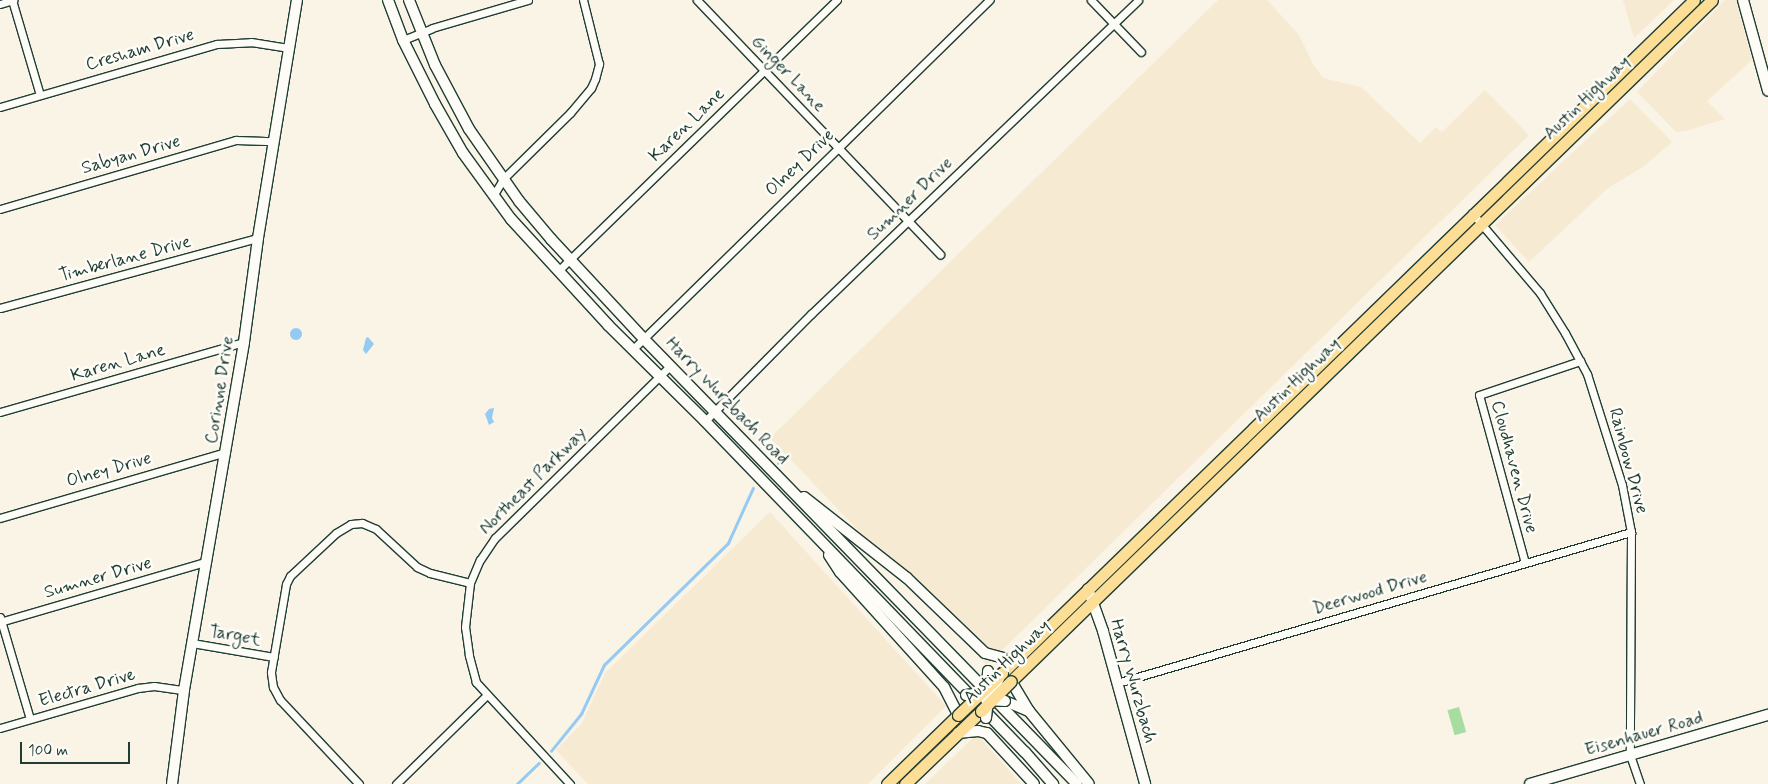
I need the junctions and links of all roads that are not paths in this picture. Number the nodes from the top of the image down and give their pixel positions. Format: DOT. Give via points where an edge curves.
graph roads {
  1 [pos="12,0"];
  2 [pos="297,0"];
  3 [pos="388,0"];
  4 [pos="409,0"];
  5 [pos="528,0"];
  6 [pos="583,0"];
  7 [pos="697,0"];
  8 [pos="837,0"];
  9 [pos="989,0"];
  10 [pos="1091,0"];
  11 [pos="1138,0"];
  12 [pos="1694,0"];
  13 [pos="1712,0"];
  14 [pos="1742,0"];
  15 [pos="0,4"];
  16 [pos="1114,24"];
  17 [pos="422,32"];
  18 [pos="403,40"];
  19 [pos="290,48"];
  20 [pos="1142,52"];
  21 [pos="1764,62"];
  22 [pos="764,71"];
  23 [pos="1768,91"];
  24 [pos="40,95"];
  25 [pos="0,107"];
  26 [pos="273,142"];
  27 [pos="838,148"];
  28 [pos="504,178"];
  29 [pos="493,196"];
  30 [pos="0,209"];
  31 [pos="1472,213"];
  32 [pos="910,220"];
  33 [pos="1482,224"];
  34 [pos="258,238"];
  35 [pos="940,254"];
  36 [pos="570,259"];
  37 [pos="558,271"];
  38 [pos="0,308"];
  39 [pos="643,338"];
  40 [pos="244,342"];
  41 [pos="633,349"];
  42 [pos="1580,361"];
  43 [pos="670,366"];
  44 [pos="660,376"];
  45 [pos="714,410"];
  46 [pos="0,412"];
  47 [pos="705,421"];
  48 [pos="226,452"];
  49 [pos="792,490"];
  50 [pos="791,509"];
  51 [pos="0,518"];
  52 [pos="1631,532"];
  53 [pos="822,542"];
  54 [pos="851,550"];
  55 [pos="205,562"];
  56 [pos="1525,563"];
  57 [pos="470,583"];
  58 [pos="1088,589"];
  59 [pos="1094,602"];
  60 [pos="0,620"];
  61 [pos="192,643"];
  62 [pos="986,653"];
  63 [pos="274,658"];
  64 [pos="1014,661"];
  65 [pos="1117,683"];
  66 [pos="1008,685"];
  67 [pos="944,687"];
  68 [pos="184,690"];
  69 [pos="486,696"];
  70 [pos="985,698"];
  71 [pos="1029,711"];
  72 [pos="958,715"];
  73 [pos="1768,715"];
  74 [pos="30,719"];
  75 [pos="0,728"];
  76 [pos="958,733"];
  77 [pos="987,733"];
  78 [pos="932,740"];
  79 [pos="1630,755"];
  80 [pos="906,782"];
  81 [pos="172,784"];
  82 [pos="359,784"];
  83 [pos="396,784"];
  84 [pos="570,784"];
  85 [pos="887,784"];
  86 [pos="1034,784"];
  87 [pos="1053,784"];
  88 [pos="1077,784"];
  89 [pos="1089,784"];
  90 [pos="1145,784"];
  91 [pos="1530,784"];
  92 [pos="1640,784"];
  1 -- 15 [label="street"];
  1 -- 24 [label="street"];
  2 -- 19 [label="main road, Corinne Drive"];
  3 -- 18 [label="main road, Harry Wurzbach Road"];
  4 -- 17 [label="main road, Harry Wurzbach Road"];
  5 -- 17 [label="street"];
  6 -- 28 [label="street" via="598,58 596,79 570,113"];
  7 -- 22 [label="street, Ginger Lane"];
  8 -- 22 [label="street, Karen Lane"];
  9 -- 27 [label="street, Olney Drive"];
  10 -- 16 [label="street"];
  11 -- 16 [label="street, Sumner Drive"];
  12 -- 31 [label="main road, Austin Highway"];
  13 -- 33 [label="main road, Austin Highway"];
  14 -- 21 [label="main road"];
  16 -- 20 [label="street"];
  16 -- 32 [label="street, Sumner Drive"];
  17 -- 18 [label="street"];
  17 -- 28 [label="main road, Harry Wurzbach Road" via="435,65 469,129"];
  18 -- 29 [label="main road, Harry Wurzbach Road" via="442,117"];
  19 -- 24 [label="street, Cresham Drive" via="251,42 217,44"];
  19 -- 26 [label="main road, Corinne Drive"];
  21 -- 23 [label="main road"];
  22 -- 27 [label="street, Ginger Lane"];
  22 -- 36 [label="street, Karen Lane"];
  24 -- 25 [label="street, Cresham Drive"];
  26 -- 30 [label="street, Sabyan Drive" via="236,140"];
  26 -- 34 [label="main road, Corinne Drive"];
  27 -- 32 [label="street, Ginger Lane"];
  27 -- 39 [label="street, Olney Drive"];
  28 -- 29 [label="street"];
  28 -- 36 [label="main road, Harry Wurzbach Road" via="519,201"];
  29 -- 37 [label="main road, Harry Wurzbach Road"];
  31 -- 33 [label="street, Rainbow Drive"];
  31 -- 58 [label="main road, Austin Highway"];
  32 -- 35 [label="street, Ginger Lane"];
  32 -- 45 [label="street, Sumner Drive"];
  33 -- 42 [label="street, Rainbow Drive" via="1540,294"];
  33 -- 59 [label="main road, Austin Highway"];
  34 -- 38 [label="street, Timberlane Drive"];
  34 -- 40 [label="main road, Corinne Drive"];
  36 -- 37 [label="street, Karen Lane"];
  36 -- 39 [label="main road, Harry Wurzbach Road"];
  37 -- 41 [label="main road, Harry Wurzbach Road"];
  39 -- 41 [label="street, Olney Drive"];
  39 -- 43 [label="main road, Harry Wurzbach Road"];
  40 -- 46 [label="street, Karen Lane"];
  40 -- 48 [label="main road, Corinne Drive"];
  41 -- 44 [label="main road, Harry Wurzbach Road"];
  42 -- 52 [label="street, Rainbow Drive" via="1598,405 1622,485"];
  42 -- 56 [label="street, Cloudhaven Drive" via="1479,395"];
  43 -- 44 [label="street, Northeast Parkway"];
  43 -- 45 [label="main road, Harry Wurzbach Road"];
  44 -- 47 [label="main road, Harry Wurzbach Road"];
  44 -- 57 [label="street, Northeast Parkway" via="495,538"];
  45 -- 47 [label="street, Sumner Drive"];
  45 -- 49 [label="main road, Harry Wurzbach Road"];
  47 -- 50 [label="main road, Harry Wurzbach Road"];
  48 -- 51 [label="street, Olney Drive"];
  48 -- 55 [label="main road, Corinne Drive"];
  49 -- 54 [label="main road, Harry Wurzbach Road"];
  49 -- 62 [label="main road" via="812,500 907,578"];
  50 -- 53 [label="main road, Harry Wurzbach Road"];
  50 -- 54 [label="main road" via="800,508 829,537"];
  52 -- 56 [label="street, Deerwood Drive"];
  52 -- 79 [label="street, Rainbow Drive"];
  53 -- 67 [label="main road" via="840,572"];
  53 -- 87 [label="main road, Harry Wurzbach Road"];
  54 -- 88 [label="main road, Harry Wurzbach Road"];
  55 -- 60 [label="street, Sumner Drive"];
  55 -- 61 [label="main road, Corinne Drive"];
  56 -- 65 [label="street, Deerwood Drive"];
  57 -- 63 [label="street" via="417,567 376,529 351,524 332,536 290,576"];
  57 -- 69 [label="street, Northeast Parkway" via="465,627 468,655 476,682"];
  58 -- 59 [label="main road, Harry Wurzbach"];
  58 -- 64 [label="main road, Austin Highway"];
  59 -- 65 [label="main road, Harry Wurzbach"];
  59 -- 66 [label="main road, Austin Highway"];
  60 -- 74 [label="street"];
  61 -- 63 [label="street, Target"];
  61 -- 68 [label="main road, Corinne Drive"];
  62 -- 64 [label="main road"];
  62 -- 70 [label="main road, bridge"];
  63 -- 82 [label="street" via="271,672 278,697"];
  64 -- 70 [label="main road, Austin Highway, bridge" via="1002,672"];
  65 -- 90 [label="main road, Harry Wurzbach"];
  66 -- 70 [label="main road, Austin Highway, bridge"];
  66 -- 71 [label="main road"];
  67 -- 70 [label="main road, bridge"];
  67 -- 72 [label="main road"];
  68 -- 74 [label="street, Electra Drive" via="154,686 138,688"];
  68 -- 81 [label="main road, Corinne Drive"];
  69 -- 83 [label="street"];
  69 -- 84 [label="street, Northeast Parkway"];
  70 -- 71 [label="main road, bridge" via="1005,701"];
  70 -- 72 [label="main road, Austin Highway, bridge"];
  70 -- 76 [label="main road, Austin Highway"];
  70 -- 77 [label="main road, bridge"];
  71 -- 89 [label="main road"];
  72 -- 78 [label="main road, Austin Highway"];
  73 -- 79 [label="main road, Eisenhauer Road"];
  74 -- 75 [label="street, Electra Drive"];
  76 -- 77 [label="main road"];
  76 -- 80 [label="main road, Austin Highway"];
  77 -- 86 [label="main road"];
  78 -- 80 [label="main road" via="929,748 899,777"];
  78 -- 85 [label="main road, Austin Highway"];
  79 -- 91 [label="main road, Eisenhauer Road"];
  79 -- 92 [label="street, Rainbow Drive"];
}
